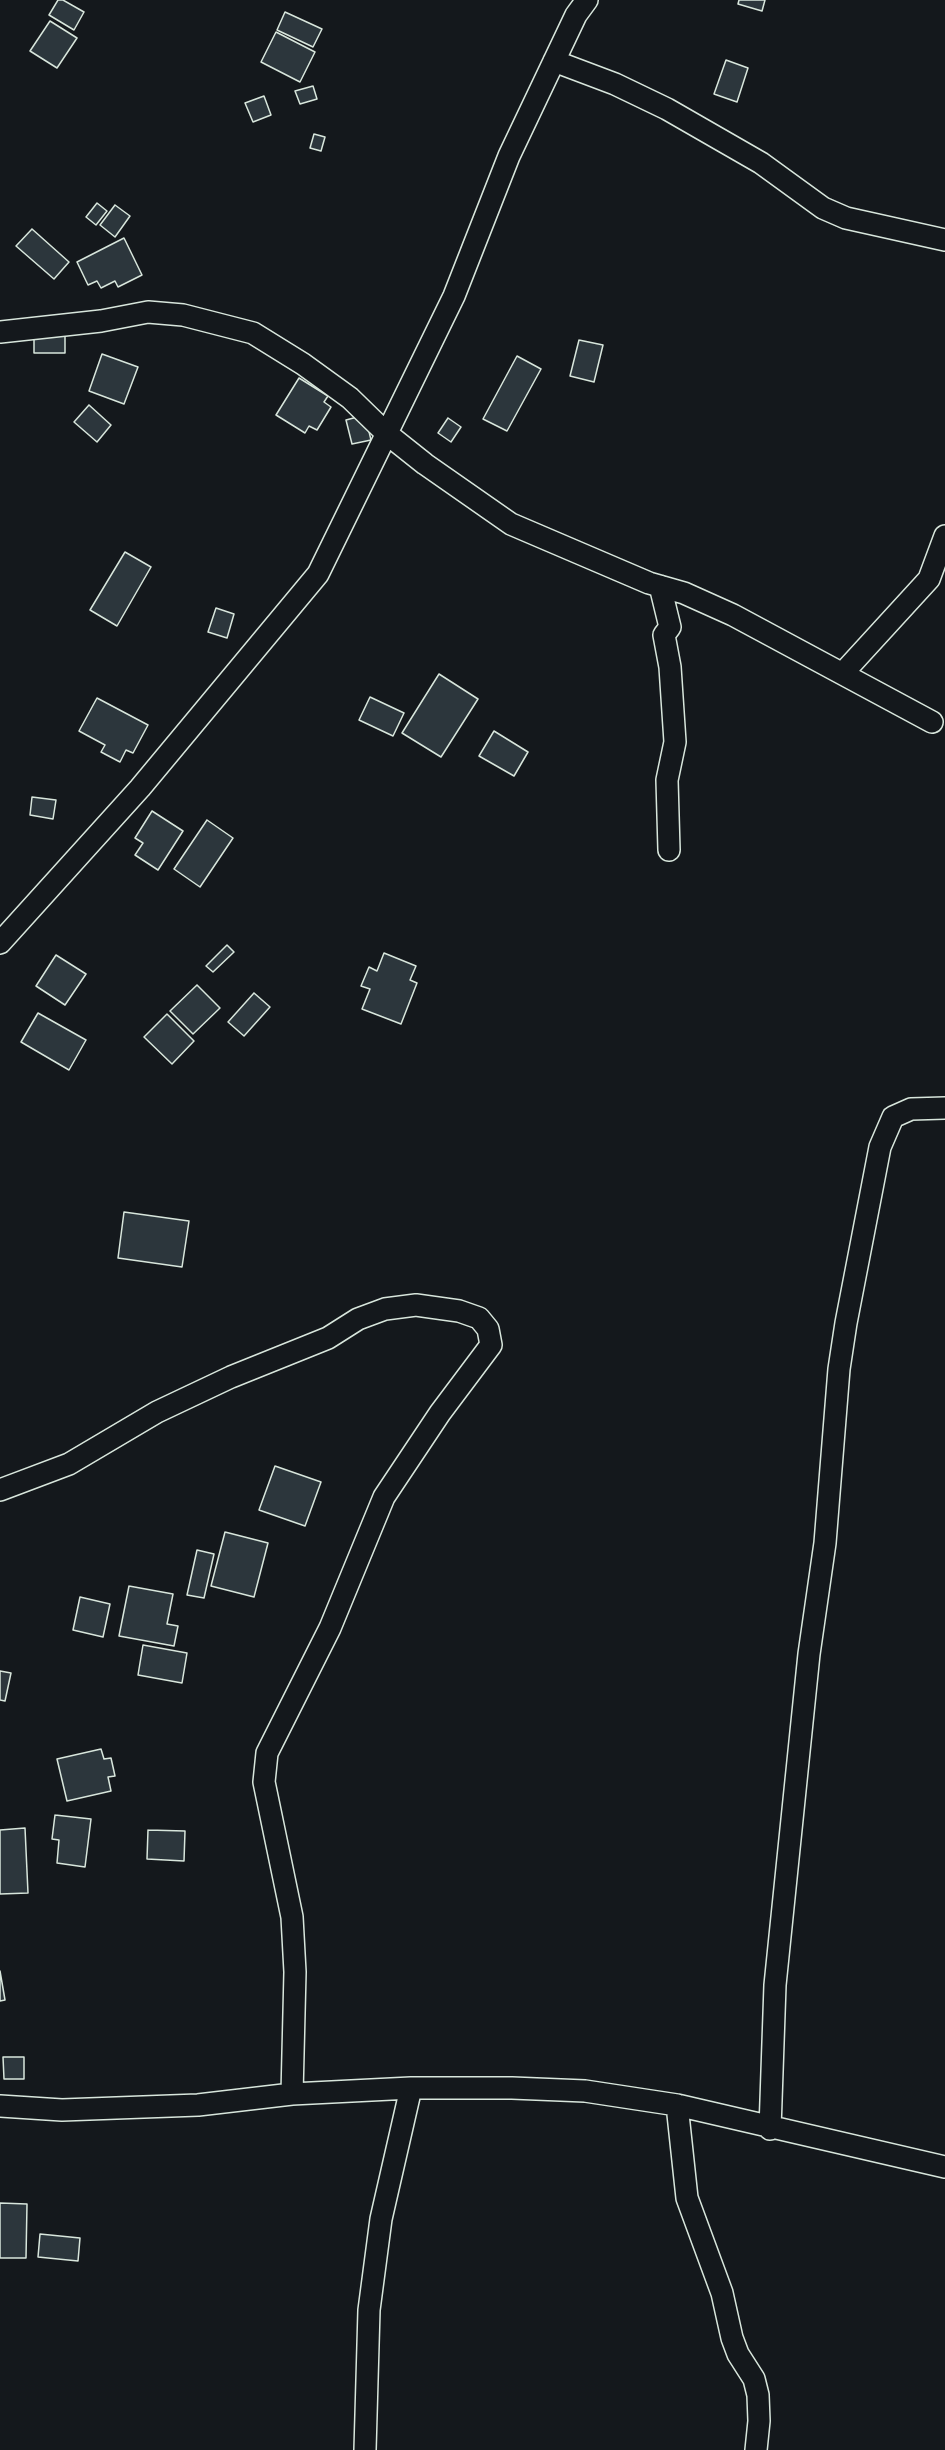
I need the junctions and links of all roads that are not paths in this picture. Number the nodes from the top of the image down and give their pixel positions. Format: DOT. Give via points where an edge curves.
graph roads {
  1 [pos="587,0"];
  2 [pos="554,61"];
  3 [pos="945,240"];
  4 [pos="0,332"];
  5 [pos="386,433"];
  6 [pos="945,536"];
  7 [pos="660,586"];
  8 [pos="843,673"];
  9 [pos="932,722"];
  10 [pos="669,850"];
  11 [pos="0,943"];
  12 [pos="945,1108"];
  13 [pos="0,1490"];
  14 [pos="411,2088"];
  15 [pos="292,2094"];
  16 [pos="677,2105"];
  17 [pos="0,2106"];
  18 [pos="770,2129"];
  19 [pos="945,2168"];
  20 [pos="365,2450"];
  21 [pos="756,2450"];
  1 -- 2 [label="street"];
  2 -- 3 [label="street" via="615,84 667,110 761,163 823,208 846,218"];
  2 -- 5 [label="street" via="509,156 454,296"];
  4 -- 5 [label="street" via="148,312 217,322 253,333 303,364 350,398"];
  5 -- 7 [label="street" via="511,524"];
  5 -- 11 [label="street" via="318,574 140,788"];
  6 -- 8 [label="street" via="929,579"];
  7 -- 8 [label="street" via="733,615"];
  7 -- 10 [label="street" via="670,627 664,636 675,742 667,780"];
  8 -- 9 [label="street"];
  12 -- 18 [label="street" via="911,1109 893,1117 880,1147 846,1323 775,1985"];
  13 -- 15 [label="street" via="69,1464 158,1412 385,1309 416,1305 459,1311 479,1318 488,1329 491,1345 384,1497 330,1628 267,1753 264,1782 292,1917"];
  14 -- 15 [label="street"];
  14 -- 16 [label="street" via="585,2091"];
  14 -- 20 [label="street" via="381,2219 369,2310"];
  15 -- 17 [label="street" via="176,2106 62,2110"];
  16 -- 18 [label="street"];
  16 -- 21 [label="street" via="687,2198 722,2293 732,2338 754,2379 758,2395"];
  18 -- 19 [label="street"];
}
